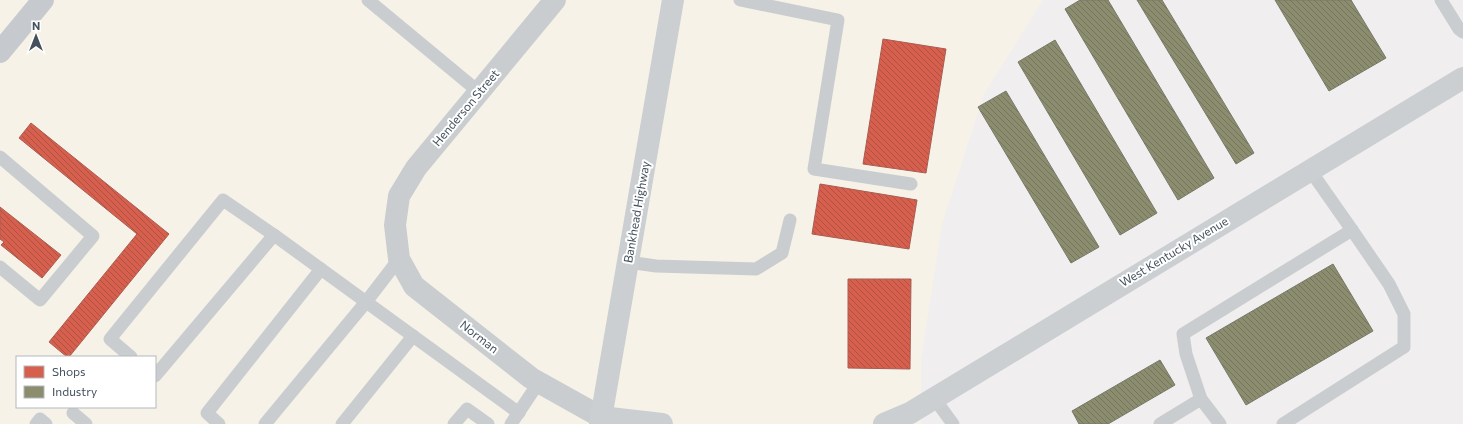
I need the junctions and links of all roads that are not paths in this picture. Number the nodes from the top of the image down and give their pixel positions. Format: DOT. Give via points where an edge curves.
graph roads {
  1 [pos="43,0"];
  2 [pos="368,0"];
  3 [pos="555,0"];
  4 [pos="673,0"];
  5 [pos="740,0"];
  6 [pos="1441,0"];
  7 [pos="1463,32"];
  8 [pos="0,52"];
  9 [pos="1463,78"];
  10 [pos="479,92"];
  11 [pos="0,157"];
  12 [pos="1310,170"];
  13 [pos="911,184"];
  14 [pos="790,220"];
  15 [pos="395,225"];
  16 [pos="1352,230"];
  17 [pos="274,235"];
  18 [pos="399,259"];
  19 [pos="628,262"];
  20 [pos="0,268"];
  21 [pos="321,269"];
  22 [pos="366,302"];
  23 [pos="413,336"];
  24 [pos="130,356"];
  25 [pos="156,375"];
  26 [pos="538,382"];
  27 [pos="934,398"];
  28 [pos="1201,399"];
  29 [pos="73,413"];
  30 [pos="515,418"];
  31 [pos="601,421"];
  32 [pos="36,424"];
  33 [pos="46,424"];
  34 [pos="86,424"];
  35 [pos="219,424"];
  36 [pos="265,424"];
  37 [pos="342,424"];
  38 [pos="454,424"];
  39 [pos="488,424"];
  40 [pos="659,424"];
  41 [pos="662,424"];
  42 [pos="884,424"];
  43 [pos="953,424"];
  44 [pos="1160,424"];
  45 [pos="1220,424"];
  46 [pos="1283,424"];
  1 -- 8 [label="main road"];
  2 -- 10 [label="lane"];
  3 -- 10 [label="street, Henderson Street"];
  4 -- 19 [label="street, Bankhead Highway"];
  5 -- 13 [label="lane" via="838,20 814,169"];
  6 -- 7 [label="lane"];
  9 -- 12 [label="street, West Kentucky Avenue"];
  10 -- 15 [label="street, Henderson Street" via="416,168 399,196"];
  11 -- 20 [label="lane" via="93,236 40,300"];
  12 -- 16 [label="lane"];
  12 -- 27 [label="street, West Kentucky Avenue"];
  14 -- 19 [label="lane" via="782,253 756,269 656,266"];
  15 -- 18 [label="street, Norman"];
  16 -- 28 [label="lane" via="1184,334 1186,354"];
  16 -- 46 [label="lane" via="1389,284 1404,314 1404,347"];
  17 -- 21 [label="lane"];
  17 -- 24 [label="lane" via="223,200 110,339"];
  17 -- 25 [label="lane"];
  18 -- 22 [label="lane"];
  18 -- 26 [label="street, Norman" via="414,286"];
  19 -- 31 [label="street, Bankhead Highway"];
  21 -- 22 [label="lane"];
  21 -- 35 [label="lane" via="207,413"];
  22 -- 23 [label="lane"];
  22 -- 36 [label="lane"];
  23 -- 30 [label="lane"];
  23 -- 37 [label="lane"];
  26 -- 30 [label="lane"];
  26 -- 31 [label="street, Norman"];
  27 -- 42 [label="street, West Kentucky Avenue" via="910,413"];
  27 -- 43 [label="lane"];
  28 -- 44 [label="lane"];
  28 -- 45 [label="lane"];
  29 -- 34 [label="lane"];
  31 -- 40 [label="street"];
  32 -- 33 [label="lane" via="40,419"];
  38 -- 39 [label="lane" via="467,409"];
  40 -- 41 [label="street"];
}
